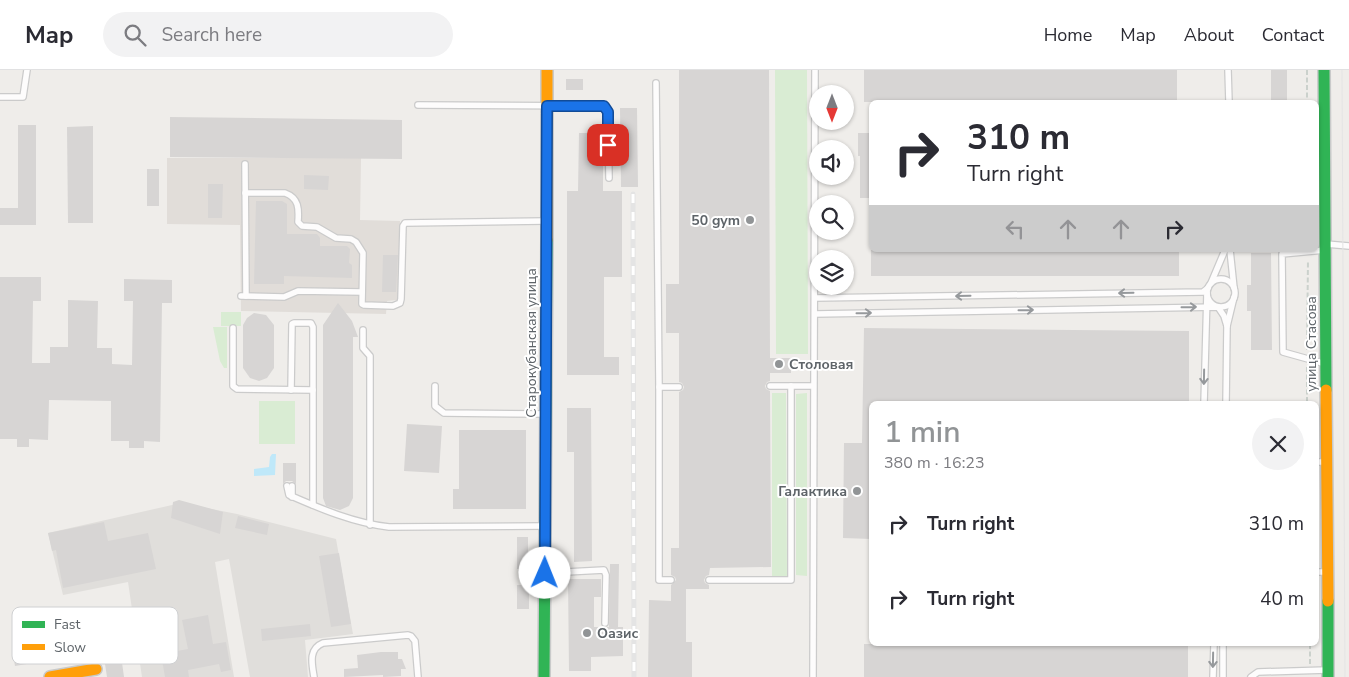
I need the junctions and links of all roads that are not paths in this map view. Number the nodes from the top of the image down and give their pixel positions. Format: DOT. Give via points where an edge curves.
graph roads {
  1 [pos="26,70"];
  2 [pos="547,70"];
  3 [pos="815,70"];
  4 [pos="1228,70"];
  5 [pos="1324,70"];
  6 [pos="656,82"];
  7 [pos="0,97"];
  8 [pos="1228,100"];
  9 [pos="418,105"];
  10 [pos="547,106"];
  11 [pos="245,164"];
  12 [pos="609,178"];
  13 [pos="245,193"];
  14 [pos="1320,219"];
  15 [pos="547,221"];
  16 [pos="1349,246"];
  17 [pos="1325,247"];
  18 [pos="1319,249"];
  19 [pos="1224,252"];
  20 [pos="1230,252"];
  21 [pos="1308,252"];
  22 [pos="1209,289"];
  23 [pos="362,292"];
  24 [pos="1234,294"];
  25 [pos="815,298"];
  26 [pos="1206,307"];
  27 [pos="1218,307"];
  28 [pos="815,314"];
  29 [pos="1227,326"];
  30 [pos="233,328"];
  31 [pos="363,330"];
  32 [pos="1326,364"];
  33 [pos="435,386"];
  34 [pos="770,386"];
  35 [pos="791,386"];
  36 [pos="813,386"];
  37 [pos="659,387"];
  38 [pos="679,387"];
  39 [pos="291,390"];
  40 [pos="313,390"];
  41 [pos="1204,401"];
  42 [pos="1226,401"];
  43 [pos="546,414"];
  44 [pos="1321,424"];
  45 [pos="1321,462"];
  46 [pos="289,486"];
  47 [pos="312,505"];
  48 [pos="370,525"];
  49 [pos="546,526"];
  50 [pos="1322,572"];
  51 [pos="545,573"];
  52 [pos="671,580"];
  53 [pos="709,580"];
  54 [pos="605,623"];
  55 [pos="1214,646"];
  56 [pos="1223,646"];
  57 [pos="96,669"];
  58 [pos="1328,674"];
  59 [pos="50,677"];
  60 [pos="314,677"];
  61 [pos="418,677"];
  62 [pos="544,677"];
  63 [pos="813,677"];
  64 [pos="1213,677"];
  65 [pos="1223,677"];
  66 [pos="1251,677"];
  1 -- 7 [label="lane" via="23,97"];
  2 -- 10 [label="street, Старокубанская улица"];
  3 -- 25 [label="lane"];
  4 -- 8 [label="lane"];
  5 -- 14 [label="street, улица Стасова"];
  6 -- 37 [label="lane"];
  9 -- 10 [label="lane"];
  10 -- 12 [label="lane" via="604,106 608,112"];
  10 -- 15 [label="street, Старокубанская улица"];
  11 -- 13 [label="lane"];
  13 -- 23 [label="lane" via="290,195 297,202 298,222 302,226 318,227 336,238 351,238 356,242 362,253"];
  13 -- 23 [label="lane" via="244,296 284,297 298,290"];
  14 -- 17 [label="street, улица Стасова"];
  15 -- 23 [label="lane" via="405,223 400,303 394,306 364,305"];
  15 -- 43 [label="street, Старокубанская улица"];
  16 -- 17 [label="lane"];
  17 -- 18 [label="lane"];
  17 -- 32 [label="street, улица Стасова"];
  19 -- 22 [label="lane"];
  20 -- 24 [label="lane"];
  21 -- 32 [label="lane" via="1282,254 1283,352"];
  22 -- 24 [label="lane" via="1214,282 1223,280 1231,284"];
  22 -- 25 [label="lane, one-way" via="1203,292"];
  22 -- 26 [label="lane"];
  22 -- 27 [label="lane" via="1210,302"];
  24 -- 27 [label="lane" via="1226,306"];
  24 -- 29 [label="lane"];
  25 -- 28 [label="lane"];
  26 -- 27 [label="lane"];
  28 -- 26 [label="lane, one-way"];
  26 -- 41 [label="lane, one-way"];
  27 -- 29 [label="lane"];
  28 -- 36 [label="lane"];
  29 -- 42 [label="lane"];
  30 -- 39 [label="lane" via="233,386 240,390"];
  31 -- 48 [label="lane" via="363,346 370,359"];
  32 -- 44 [label="street, улица Стасова"];
  33 -- 43 [label="lane" via="435,406 444,414"];
  34 -- 35 [label="lane"];
  35 -- 36 [label="lane"];
  35 -- 53 [label="lane" via="790,580"];
  36 -- 63 [label="lane"];
  37 -- 38 [label="lane"];
  37 -- 52 [label="lane" via="659,580"];
  39 -- 40 [label="lane"];
  39 -- 40 [label="lane" via="292,324 311,323"];
  40 -- 47 [label="lane"];
  43 -- 49 [label="street, Старокубанская улица"];
  44 -- 45 [label="street, улица Стасова"];
  45 -- 50 [label="street, улица Стасова"];
  46 -- 47 [label="lane" via="287,493"];
  47 -- 48 [label="lane"];
  48 -- 49 [label="lane"];
  49 -- 51 [label="street, Старокубанская улица"];
  50 -- 58 [label="street, улица Стасова"];
  51 -- 54 [label="lane" via="604,570"];
  51 -- 62 [label="street, Старокубанская улица"];
  55 -- 64 [label="lane, one-way"];
  56 -- 65 [label="lane"];
  57 -- 59 [label="street"];
  58 -- 66 [label="lane" via="1310,670 1258,672"];
  60 -- 61 [label="lane" via="312,658 318,645 408,635 415,641"];
}
